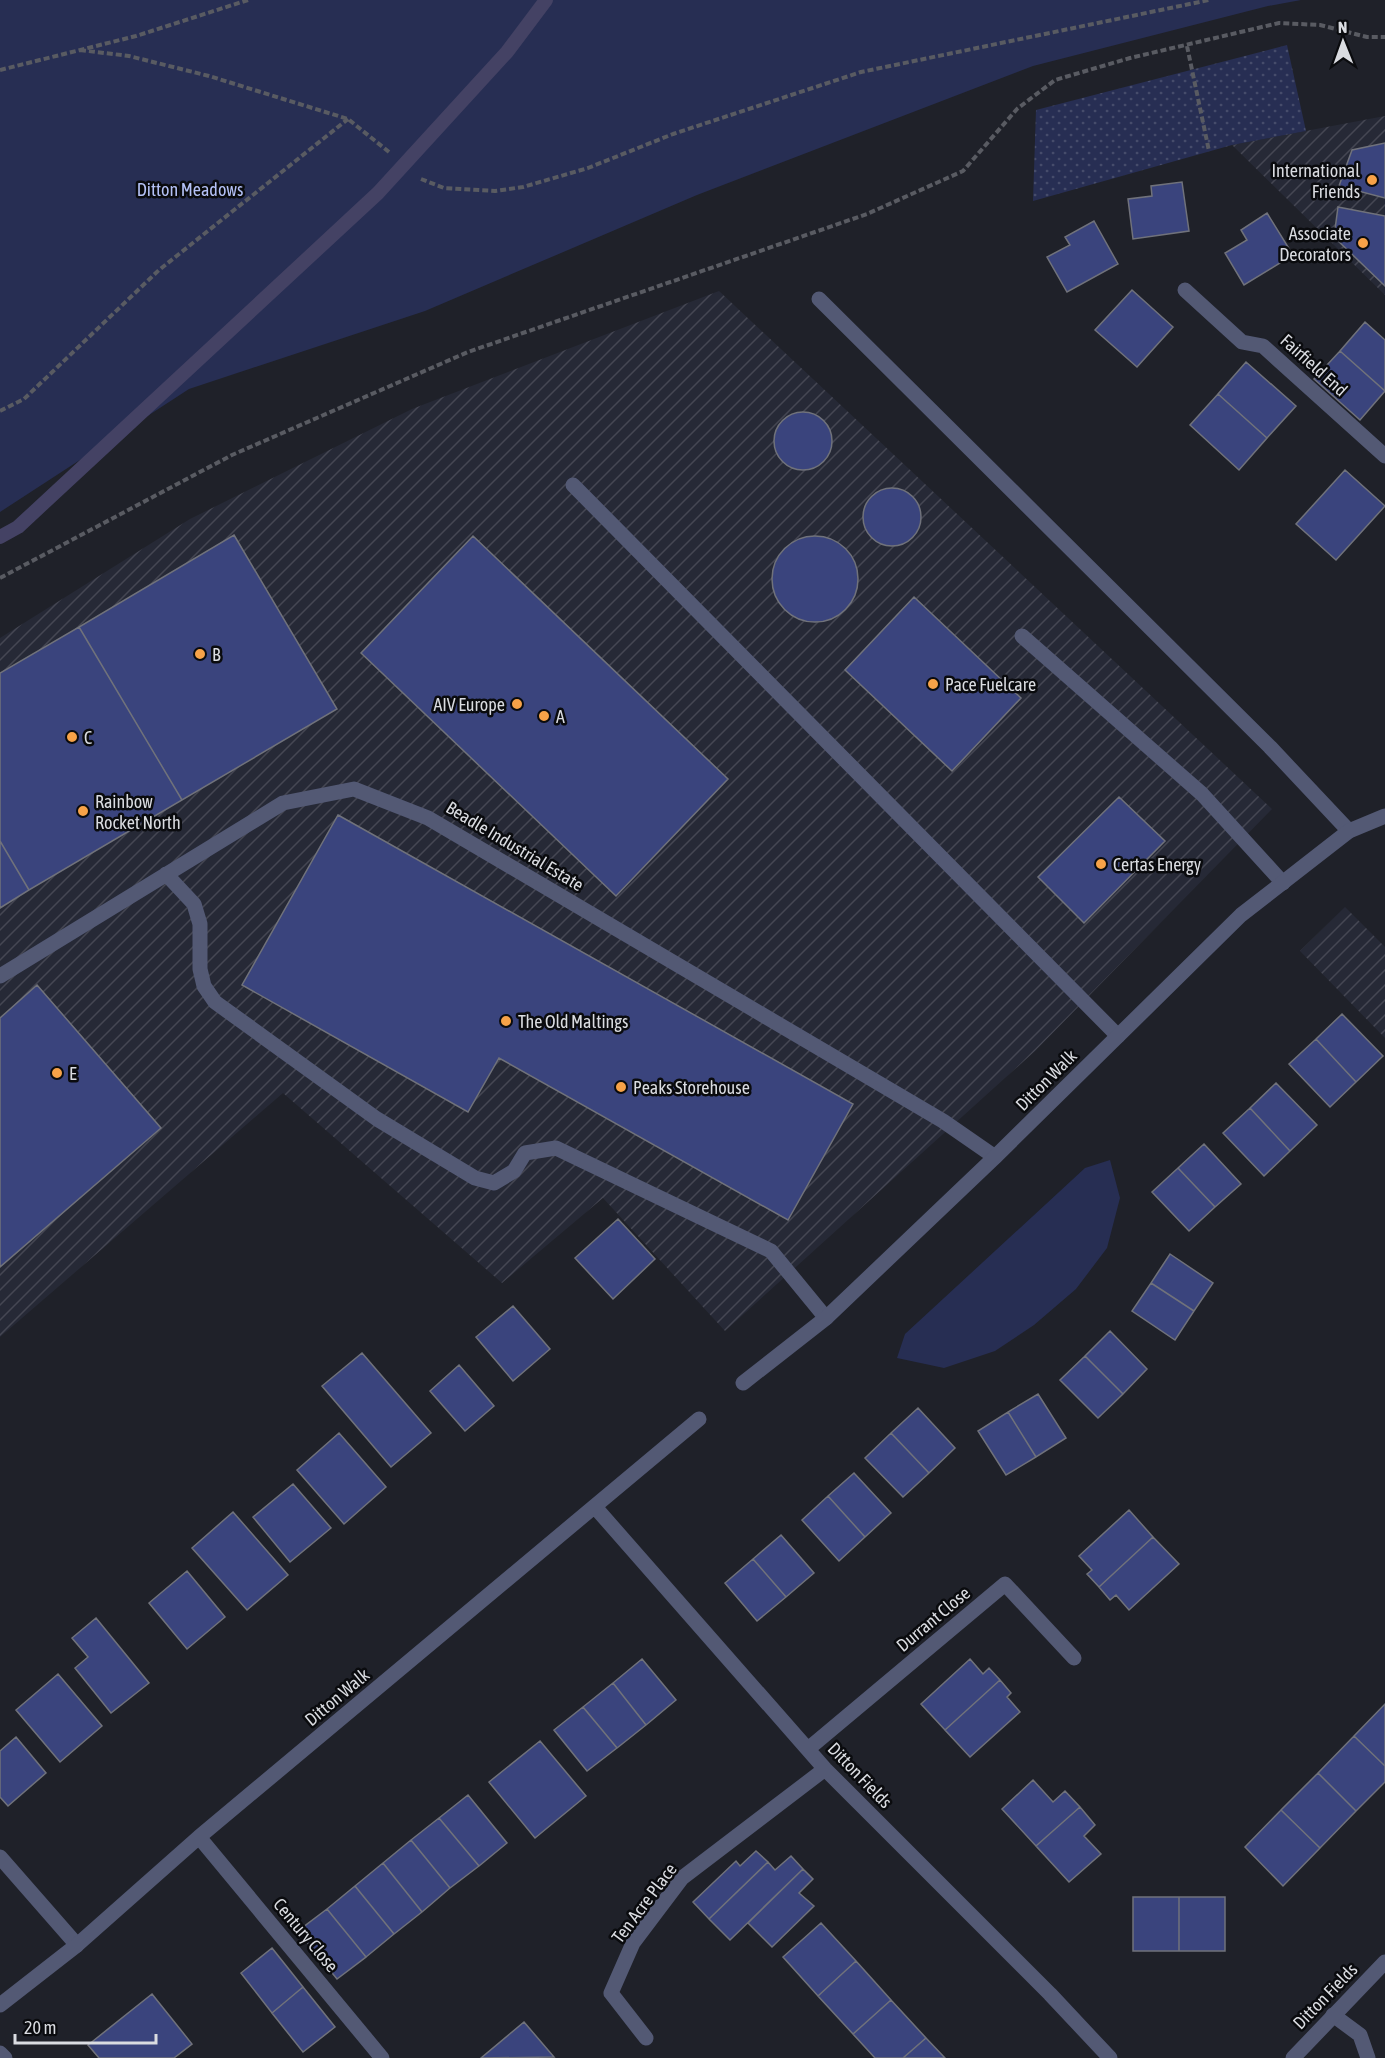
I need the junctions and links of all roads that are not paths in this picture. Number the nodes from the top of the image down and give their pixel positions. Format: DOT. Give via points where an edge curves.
graph roads {
  1 [pos="1185,290"];
  2 [pos="819,299"];
  3 [pos="1385,456"];
  4 [pos="573,485"];
  5 [pos="1022,636"];
  6 [pos="1385,816"];
  7 [pos="1349,831"];
  8 [pos="166,874"];
  9 [pos="1283,883"];
  10 [pos="0,976"];
  11 [pos="1118,1036"];
  12 [pos="995,1157"];
  13 [pos="826,1318"];
  14 [pos="743,1383"];
  15 [pos="699,1419"];
  16 [pos="596,1508"];
  17 [pos="1074,1658"];
  18 [pos="808,1749"];
  19 [pos="825,1769"];
  20 [pos="199,1837"];
  21 [pos="0,1857"];
  22 [pos="77,1945"];
  23 [pos="1385,1962"];
  24 [pos="0,2005"];
  25 [pos="1333,2015"];
  26 [pos="646,2038"];
  27 [pos="0,2053"];
  28 [pos="4,2058"];
  29 [pos="382,2058"];
  30 [pos="1110,2058"];
  31 [pos="1293,2058"];
  32 [pos="1368,2058"];
  1 -- 3 [label="street, Fairfield End" via="1242,342 1263,346"];
  2 -- 7 [label="street" via="1270,747"];
  4 -- 11 [label="street"];
  5 -- 9 [label="street" via="1202,794"];
  6 -- 7 [label="street, Ditton Walk"];
  7 -- 9 [label="street, Ditton Walk"];
  8 -- 10 [label="street, Beadle Industrial Estate"];
  8 -- 12 [label="street, Beadle Industrial Estate" via="283,803 354,789 428,818 943,1121"];
  8 -- 13 [label="street" via="194,904 200,924 200,969 204,986 215,1002 376,1119 475,1178 494,1183 514,1171 525,1153 556,1148 771,1251"];
  9 -- 11 [label="street, Ditton Walk" via="1241,915"];
  11 -- 12 [label="street, Ditton Walk"];
  12 -- 13 [label="street, Ditton Walk"];
  13 -- 14 [label="street, Ditton Walk"];
  15 -- 16 [label="street, Ditton Walk"];
  16 -- 18 [label="street, Ditton Fields"];
  16 -- 20 [label="street, Ditton Walk"];
  17 -- 18 [label="street, Durrant Close" via="1005,1584"];
  18 -- 19 [label="street, Ditton Fields"];
  19 -- 26 [label="street, Ten Acre Place" via="682,1878 633,1944 611,1994"];
  19 -- 30 [label="street, Ditton Fields"];
  20 -- 22 [label="street, Ditton Walk"];
  20 -- 29 [label="street, Century Close"];
  21 -- 22 [label="street"];
  22 -- 24 [label="street, Ditton Walk"];
  23 -- 25 [label="street, Ditton Fields"];
  25 -- 31 [label="street, Ditton Fields"];
  25 -- 32 [label="street" via="1360,2035"];
  27 -- 28 [label="street"];
}
